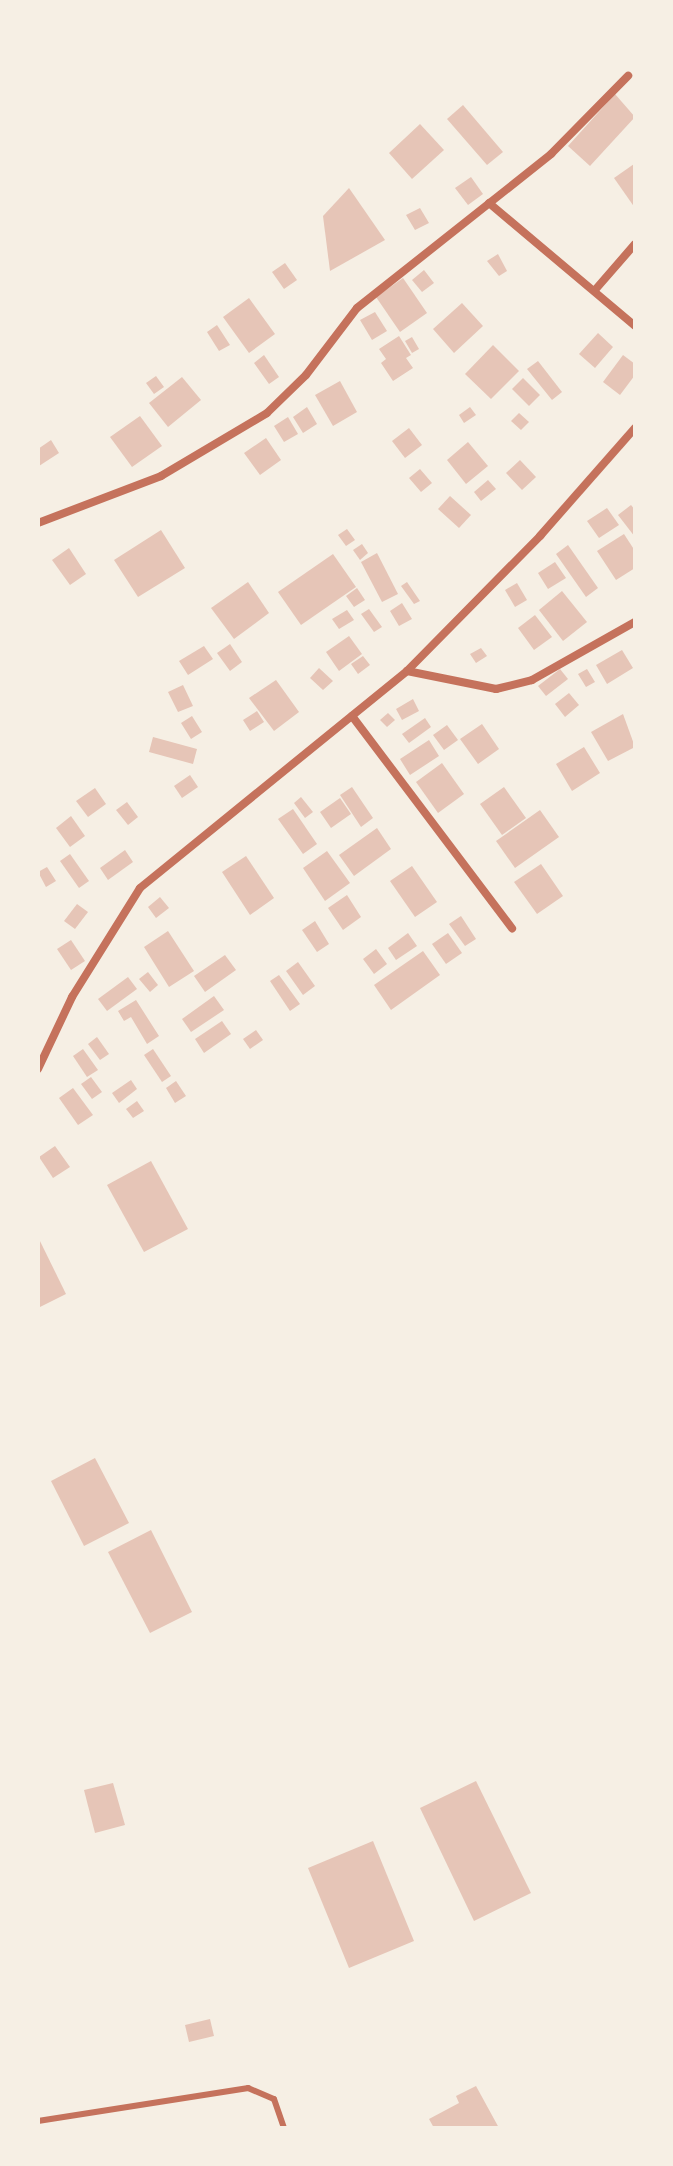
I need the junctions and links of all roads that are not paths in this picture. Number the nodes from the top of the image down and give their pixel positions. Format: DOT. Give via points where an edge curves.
graph roads {
  1 [pos="628,76"];
  2 [pos="489,203"];
  3 [pos="635,244"];
  4 [pos="595,290"];
  5 [pos="635,326"];
  6 [pos="635,428"];
  7 [pos="38,523"];
  8 [pos="635,622"];
  9 [pos="407,671"];
  10 [pos="352,716"];
  11 [pos="512,928"];
  12 [pos="38,1069"];
  13 [pos="38,2121"];
  14 [pos="284,2128"];
  1 -- 2 [label="street" via="551,154"];
  2 -- 4 [label="street"];
  2 -- 7 [label="street" via="357,308 306,375 267,413 161,476"];
  3 -- 4 [label="street"];
  4 -- 5 [label="street"];
  6 -- 9 [label="street" via="540,536"];
  8 -- 9 [label="street" via="532,680 496,689"];
  9 -- 10 [label="street"];
  10 -- 11 [label="street"];
  10 -- 12 [label="street" via="140,888 72,997"];
  13 -- 14 [label="lane" via="248,2088 274,2099"];
}
